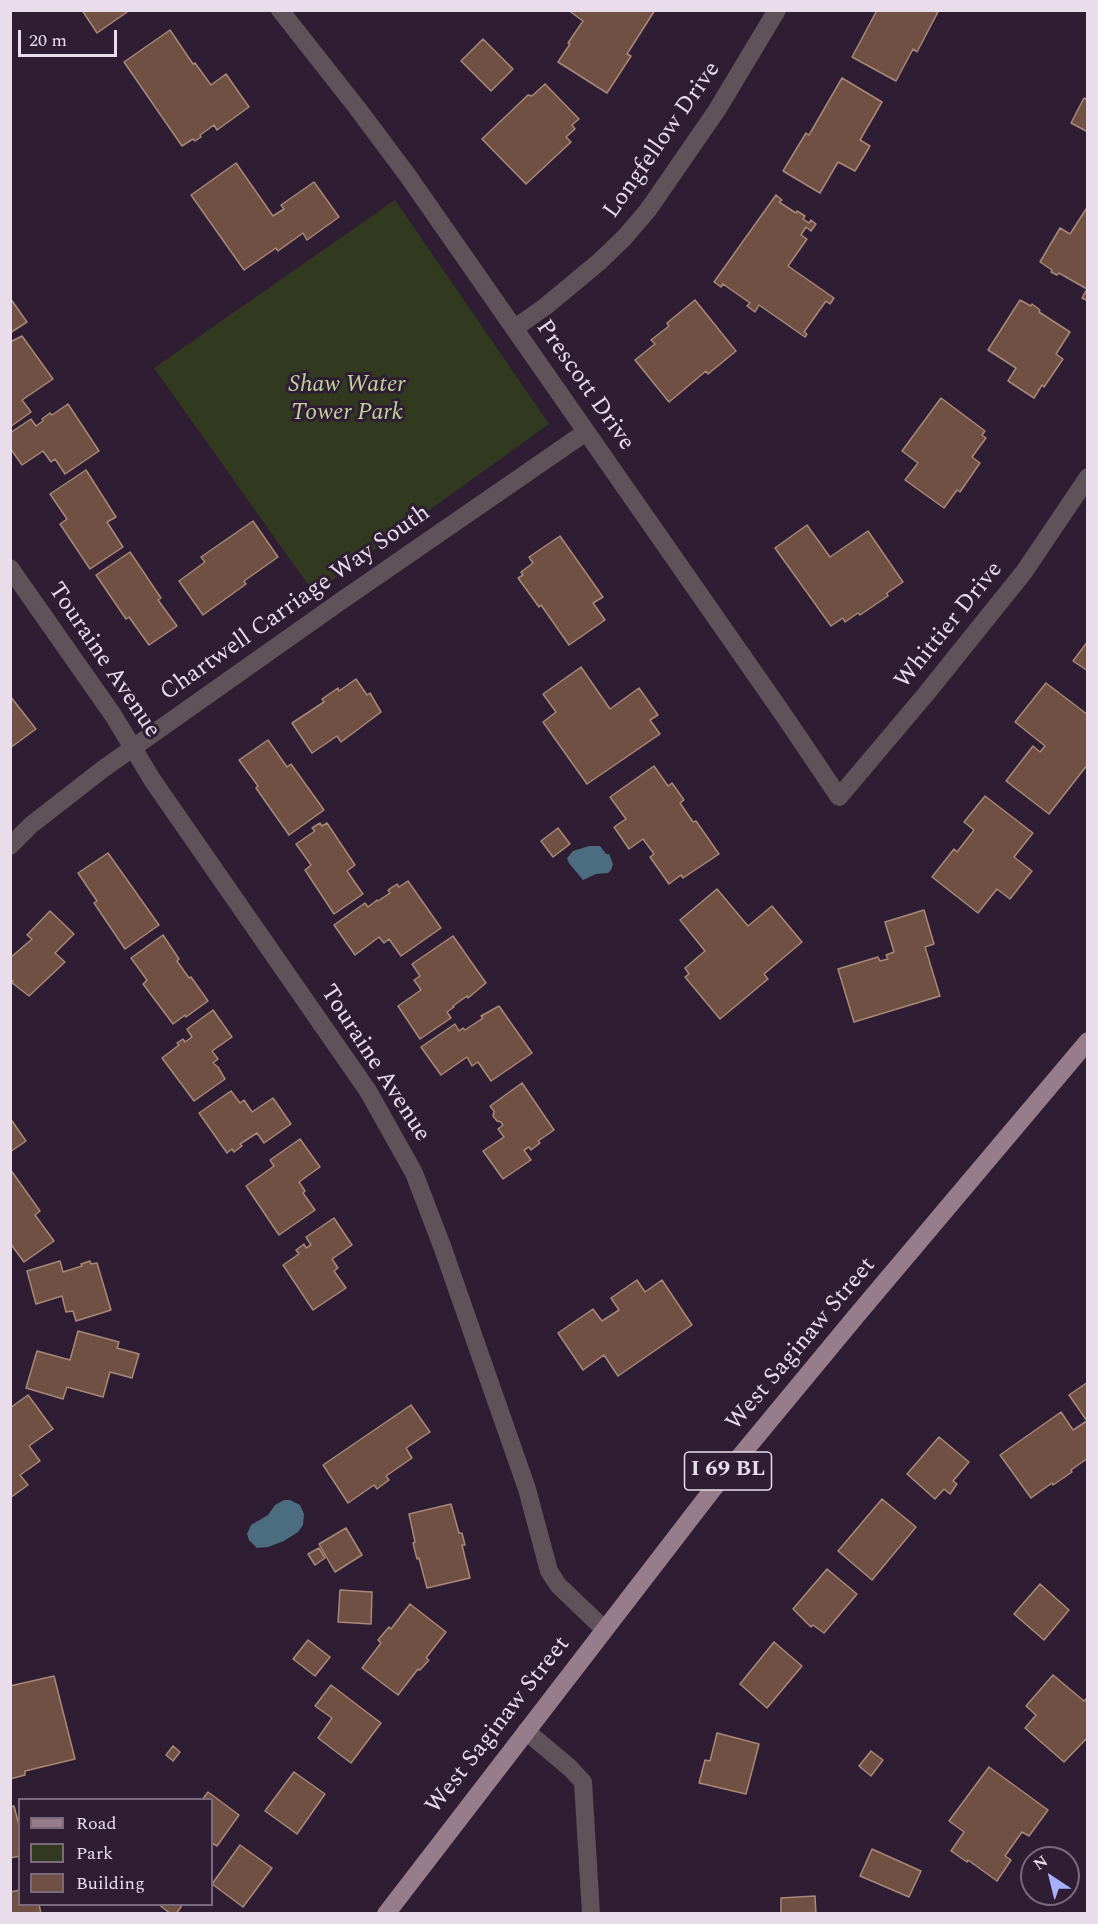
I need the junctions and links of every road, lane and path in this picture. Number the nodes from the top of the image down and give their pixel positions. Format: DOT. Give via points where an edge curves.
graph roads {
  1 [pos="280,10"];
  2 [pos="777,10"];
  3 [pos="514,328"];
  4 [pos="586,432"];
  5 [pos="1088,477"];
  6 [pos="10,568"];
  7 [pos="134,748"];
  8 [pos="839,797"];
  9 [pos="10,846"];
  10 [pos="1088,1041"];
  11 [pos="604,1629"];
  12 [pos="526,1731"];
  13 [pos="386,1914"];
  14 [pos="591,1914"];
  1 -- 3 [label="street, Prescott Drive" via="408,176"];
  2 -- 3 [label="street, Longfellow Drive" via="717,110 648,210 599,262"];
  3 -- 4 [label="street, Prescott Drive"];
  4 -- 7 [label="street, Chartwell Carriage Way South"];
  4 -- 8 [label="street, Prescott Drive"];
  5 -- 8 [label="street, Whittier Drive" via="1024,572"];
  6 -- 7 [label="street, Touraine Avenue"];
  7 -- 9 [label="street, Chartwell Carriage Way South" via="31,825"];
  7 -- 11 [label="street, Touraine Avenue" via="368,1091 414,1173 527,1490 549,1571 558,1585"];
  10 -- 11 [label="main road, West Saginaw Street / I 69 BL" via="744,1452"];
  11 -- 12 [label="main road, West Saginaw Street / I 69 BL"];
  12 -- 13 [label="main road, West Saginaw Street / I 69 BL"];
  12 -- 14 [label="street" via="583,1782"];
}
